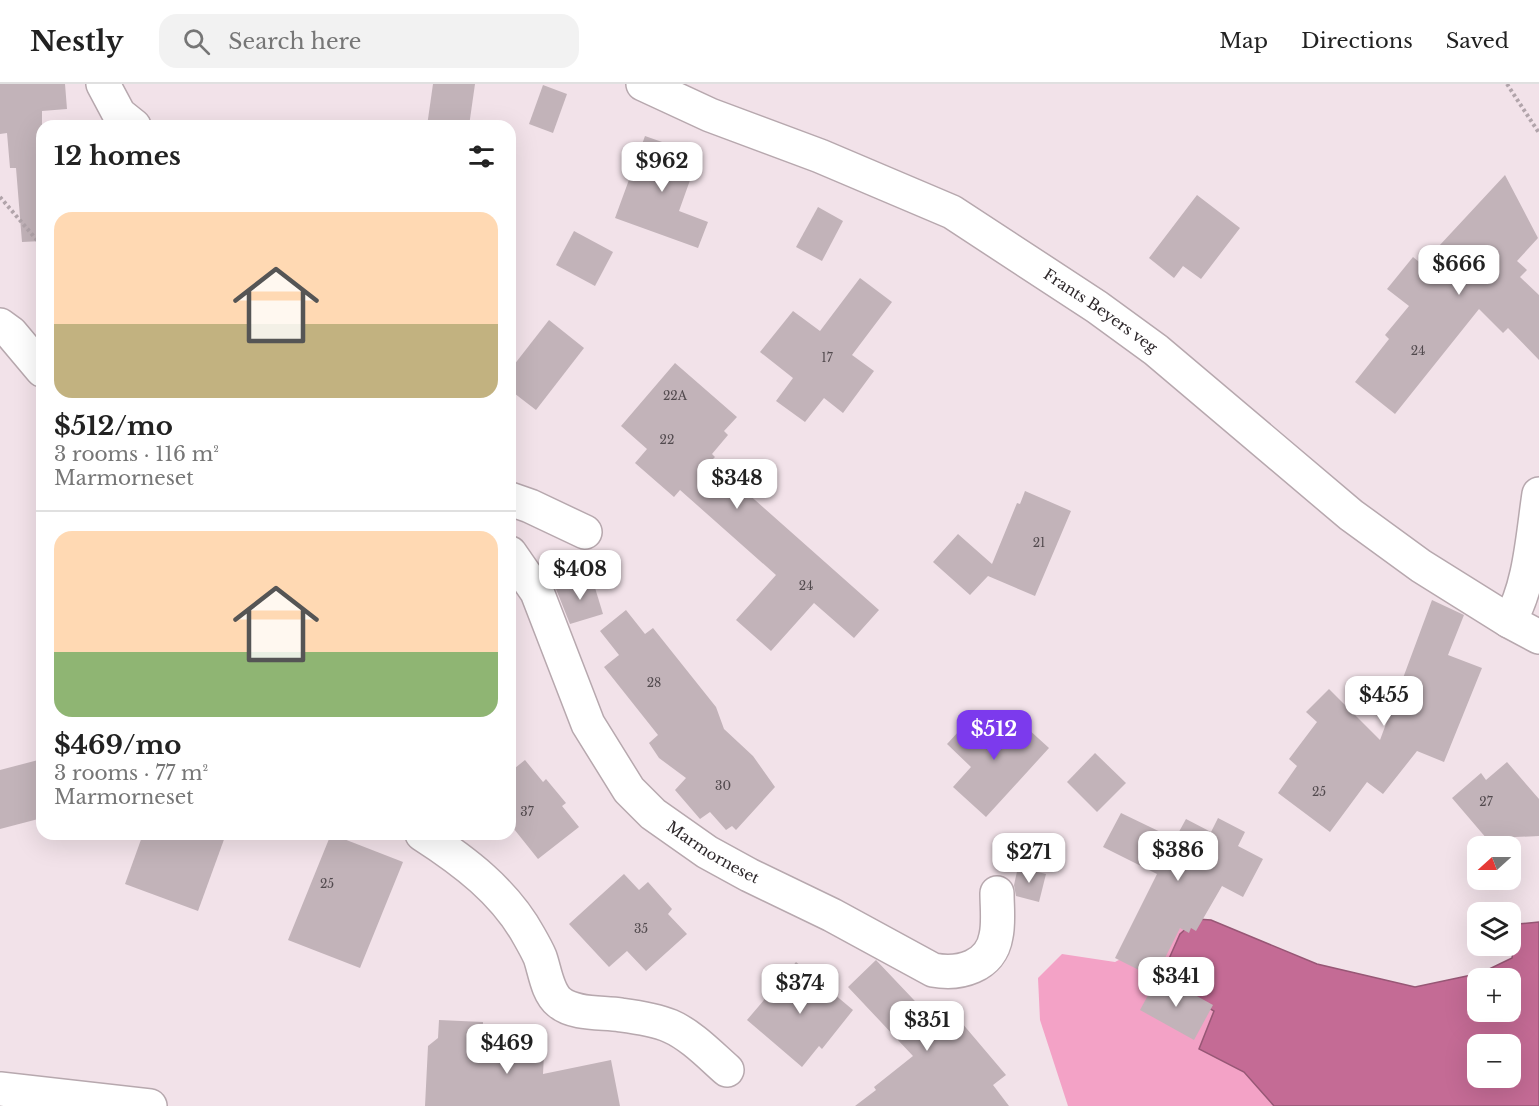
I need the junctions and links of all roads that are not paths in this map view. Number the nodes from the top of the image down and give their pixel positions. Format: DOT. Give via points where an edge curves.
graph roads {
  1 [pos="103,84"];
  2 [pos="643,84"];
  3 [pos="126,120"];
  4 [pos="0,325"];
  5 [pos="36,363"];
  6 [pos="1539,494"];
  7 [pos="516,501"];
  8 [pos="585,532"];
  9 [pos="516,562"];
  10 [pos="1509,621"];
  11 [pos="1539,637"];
  12 [pos="431,840"];
  13 [pos="997,893"];
  14 [pos="727,1070"];
  15 [pos="0,1089"];
  16 [pos="150,1106"];
  1 -- 3 [label="street" via="119,114"];
  2 -- 10 [label="street, Frants Beyers veg" via="952,212 1156,350 1351,515 1421,566"];
  4 -- 5 [label="street"];
  6 -- 10 [label="street" via="1523,588 1518,608"];
  7 -- 8 [label="street"];
  9 -- 13 [label="street, Marmorneset" via="537,592 588,724 620,777 653,814 707,852 933,970 948,973 971,967 993,947"];
  10 -- 11 [label="street, Frants Beyers veg"];
  12 -- 14 [label="street" via="490,885 514,914 539,955 557,1001 575,1010 624,1015 670,1026"];
  15 -- 16 [label="street"];
}
